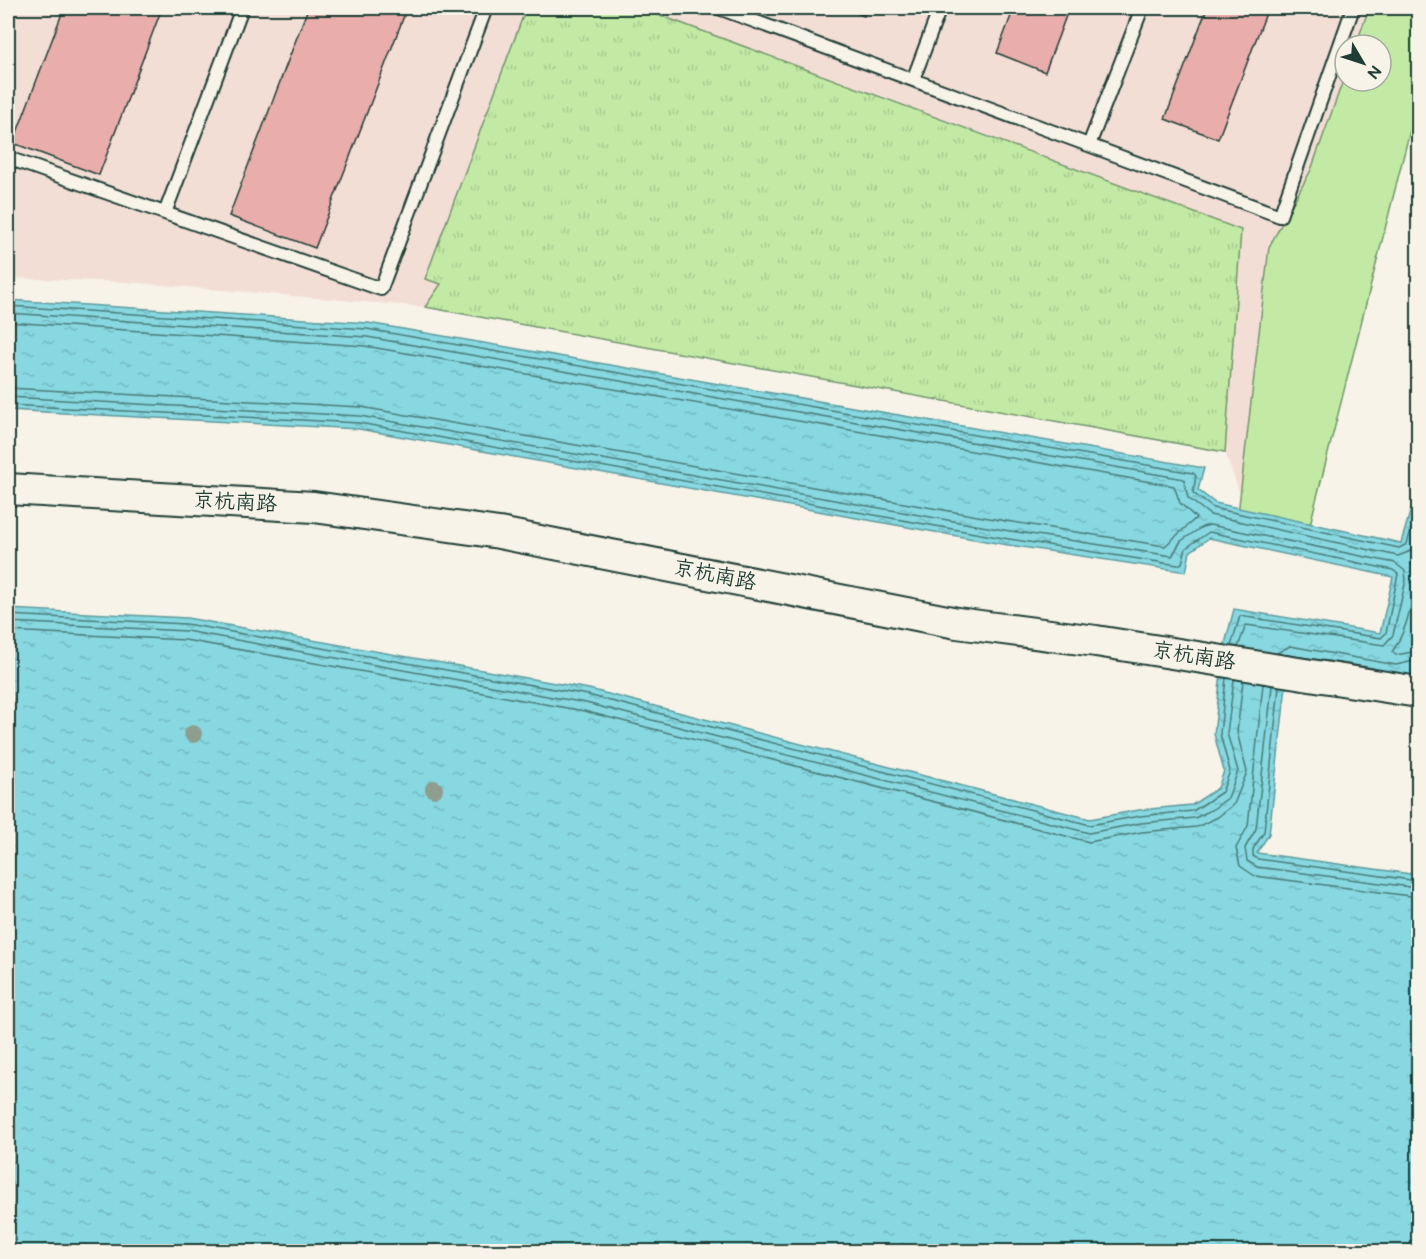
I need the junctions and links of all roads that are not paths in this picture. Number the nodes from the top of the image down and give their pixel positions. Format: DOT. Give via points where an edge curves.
graph roads {
  1 [pos="242,8"];
  2 [pos="486,8"];
  3 [pos="719,8"];
  4 [pos="940,8"];
  5 [pos="1142,8"];
  6 [pos="1353,8"];
  7 [pos="913,80"];
  8 [pos="1089,145"];
  9 [pos="8,158"];
  10 [pos="165,213"];
  11 [pos="8,489"];
  12 [pos="1419,692"];
  1 -- 10 [label="lane"];
  2 -- 10 [label="lane" via="381,289"];
  3 -- 7 [label="lane"];
  4 -- 7 [label="lane"];
  5 -- 8 [label="lane"];
  6 -- 8 [label="lane" via="1280,216"];
  7 -- 8 [label="lane"];
  9 -- 10 [label="lane"];
  11 -- 12 [label="street, 京杭南路" via="314,507 499,532 957,623"];
}
